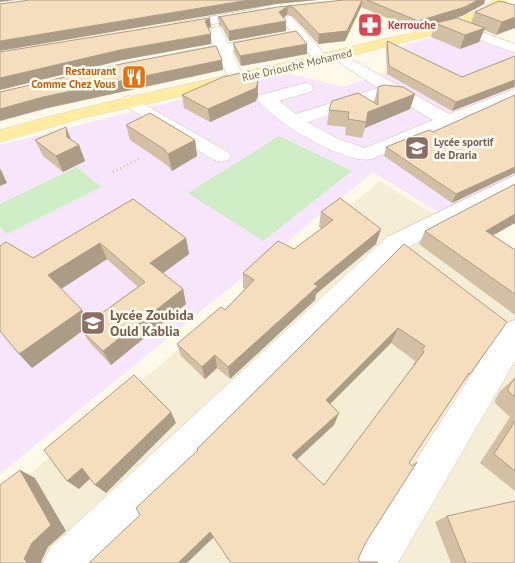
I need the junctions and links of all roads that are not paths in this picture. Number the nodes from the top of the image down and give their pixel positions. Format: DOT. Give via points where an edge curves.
graph roads {
  1 [pos="274,5"];
  2 [pos="497,5"];
  3 [pos="13,6"];
  4 [pos="0,8"];
  5 [pos="296,8"];
  6 [pos="210,20"];
  7 [pos="453,24"];
  8 [pos="162,29"];
  9 [pos="299,34"];
  10 [pos="223,48"];
  11 [pos="515,49"];
  12 [pos="317,54"];
  13 [pos="338,55"];
  14 [pos="168,58"];
  15 [pos="237,76"];
  16 [pos="305,88"];
  17 [pos="391,88"];
  18 [pos="515,94"];
  19 [pos="266,99"];
  20 [pos="130,101"];
  21 [pos="293,121"];
  22 [pos="448,121"];
  23 [pos="0,128"];
  24 [pos="0,136"];
  25 [pos="221,156"];
  26 [pos="515,182"];
  27 [pos="509,329"];
  28 [pos="65,563"];
  29 [pos="374,563"];
  1 -- 5 [label="street"];
  1 -- 6 [label="street"];
  1 -- 9 [label="street"];
  2 -- 7 [label="main road, Rue Driouche Mohamed"];
  2 -- 12 [label="main road, Rue Driouche Mohamed"];
  3 -- 4 [label="street"];
  6 -- 8 [label="street"];
  6 -- 10 [label="street"];
  7 -- 11 [label="street"];
  7 -- 13 [label="main road, Rue Driouche Mohamed"];
  9 -- 10 [label="street"];
  9 -- 12 [label="street"];
  10 -- 14 [label="street"];
  10 -- 15 [label="street"];
  12 -- 15 [label="main road, Rue Driouche Mohamed"];
  13 -- 15 [label="main road, Rue Driouche Mohamed"];
  13 -- 17 [label="street"];
  15 -- 19 [label="street"];
  15 -- 20 [label="main road, Rue Driouche Mohamed"];
  15 -- 23 [label="main road, Rue Driouche Mohamed" via="104,101"];
  16 -- 19 [label="street"];
  17 -- 21 [label="street"];
  17 -- 22 [label="street"];
  18 -- 22 [label="street"];
  19 -- 21 [label="street"];
  20 -- 24 [label="main road, Rue Driouche Mohamed"];
  20 -- 25 [label="street"];
  21 -- 22 [label="street" via="329,142 365,155"];
  26 -- 28 [label="street" via="399,245"];
  27 -- 29 [label="street"];
}
